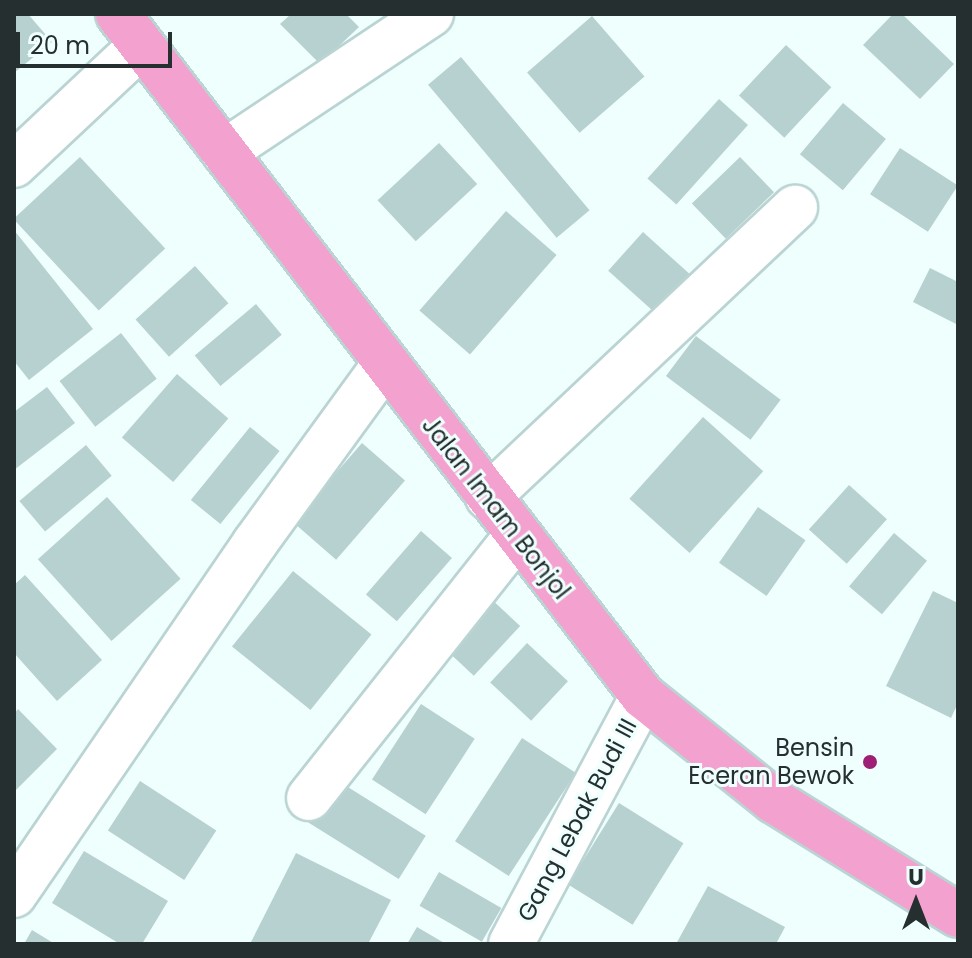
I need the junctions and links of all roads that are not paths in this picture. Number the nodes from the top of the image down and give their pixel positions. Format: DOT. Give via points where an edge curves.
graph roads {
  1 [pos="431,14"];
  2 [pos="130,30"];
  3 [pos="224,152"];
  4 [pos="14,165"];
  5 [pos="795,208"];
  6 [pos="385,364"];
  7 [pos="488,497"];
  8 [pos="517,536"];
  9 [pos="643,696"];
  10 [pos="309,798"];
  11 [pos="14,895"];
  12 [pos="958,915"];
  13 [pos="511,944"];
  1 -- 3 [label="street"];
  2 -- 3 [label="highway, Jalan Imam Bonjol"];
  2 -- 4 [label="street"];
  3 -- 6 [label="highway, Jalan Imam Bonjol"];
  5 -- 7 [label="street"];
  6 -- 7 [label="highway, Jalan Imam Bonjol"];
  6 -- 11 [label="street" via="255,543"];
  7 -- 8 [label="highway, Jalan Imam Bonjol"];
  8 -- 9 [label="highway, Jalan Imam Bonjol"];
  8 -- 10 [label="street"];
  9 -- 12 [label="highway, Jalan Imam Bonjol" via="774,801"];
  9 -- 13 [label="street, Gang Lebak Budi III"];
}
